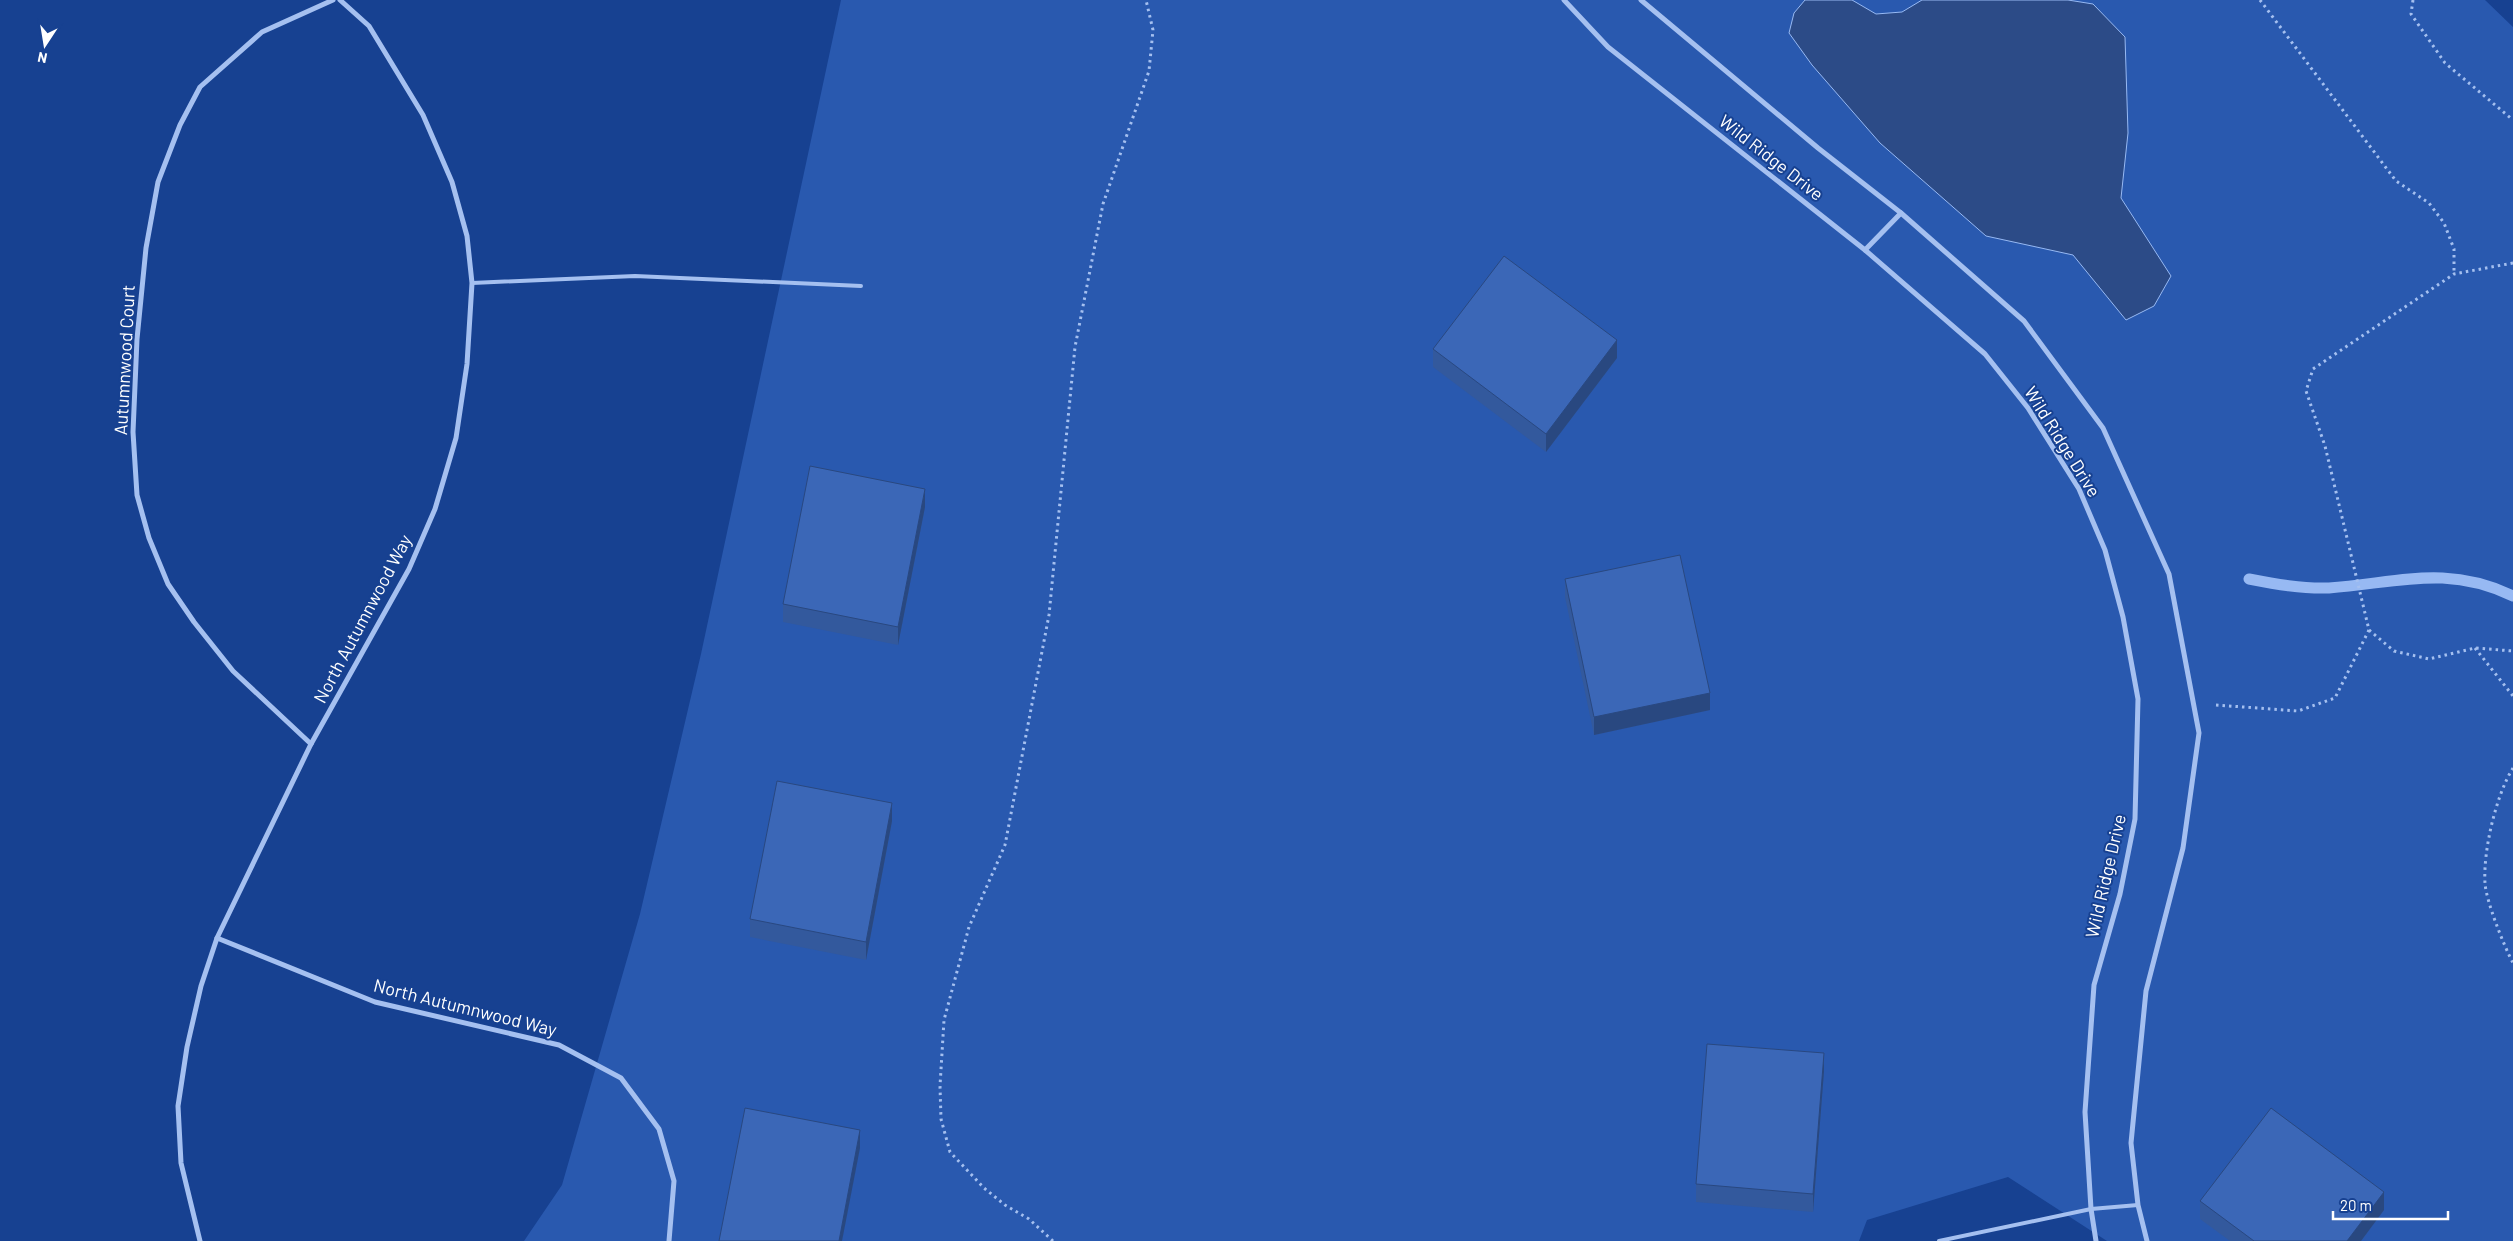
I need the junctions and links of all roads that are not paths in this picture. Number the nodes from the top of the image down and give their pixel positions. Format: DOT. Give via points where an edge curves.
graph roads {
  1 [pos="333,0"];
  2 [pos="340,0"];
  3 [pos="1564,0"];
  4 [pos="1641,0"];
  5 [pos="1901,213"];
  6 [pos="1865,250"];
  7 [pos="472,283"];
  8 [pos="861,286"];
  9 [pos="312,744"];
  10 [pos="217,938"];
  11 [pos="2138,1205"];
  12 [pos="2091,1209"];
  13 [pos="200,1241"];
  14 [pos="669,1241"];
  15 [pos="1939,1241"];
  16 [pos="2096,1241"];
  17 [pos="2147,1241"];
  1 -- 9 [label="street, Autumnwood Court" via="262,32 200,87 180,125 158,182 146,248 137,339 133,432 137,495 149,538 168,584 234,671"];
  2 -- 7 [label="street, North Autumnwood Way" via="369,26 422,115 452,182 467,236"];
  3 -- 6 [label="street, Wild Ridge Drive" via="1608,46"];
  4 -- 5 [label="street, Wild Ridge Drive"];
  5 -- 6 [label="street"];
  5 -- 11 [label="street, Wild Ridge Drive" via="2024,321 2103,428 2169,574 2199,733 2183,848 2146,990 2131,1143"];
  6 -- 12 [label="street, Wild Ridge Drive" via="1985,354 2028,408 2079,489 2105,550 2122,617 2138,699 2136,819 2120,894 2094,985 2085,1112"];
  7 -- 8 [label="lane" via="635,276"];
  7 -- 9 [label="street, North Autumnwood Way" via="467,364 456,438 435,509 409,569"];
  9 -- 10 [label="street, North Autumnwood Way"];
  10 -- 13 [label="street, North Autumnwood Way" via="201,986 178,1106 181,1163"];
  10 -- 14 [label="street, North Autumnwood Way" via="375,1002 559,1045 621,1078 659,1129 674,1181"];
  11 -- 12 [label="lane"];
  11 -- 17 [label="street, Wild Ridge Drive"];
  12 -- 15 [label="lane"];
  12 -- 16 [label="street, Wild Ridge Drive"];
}
